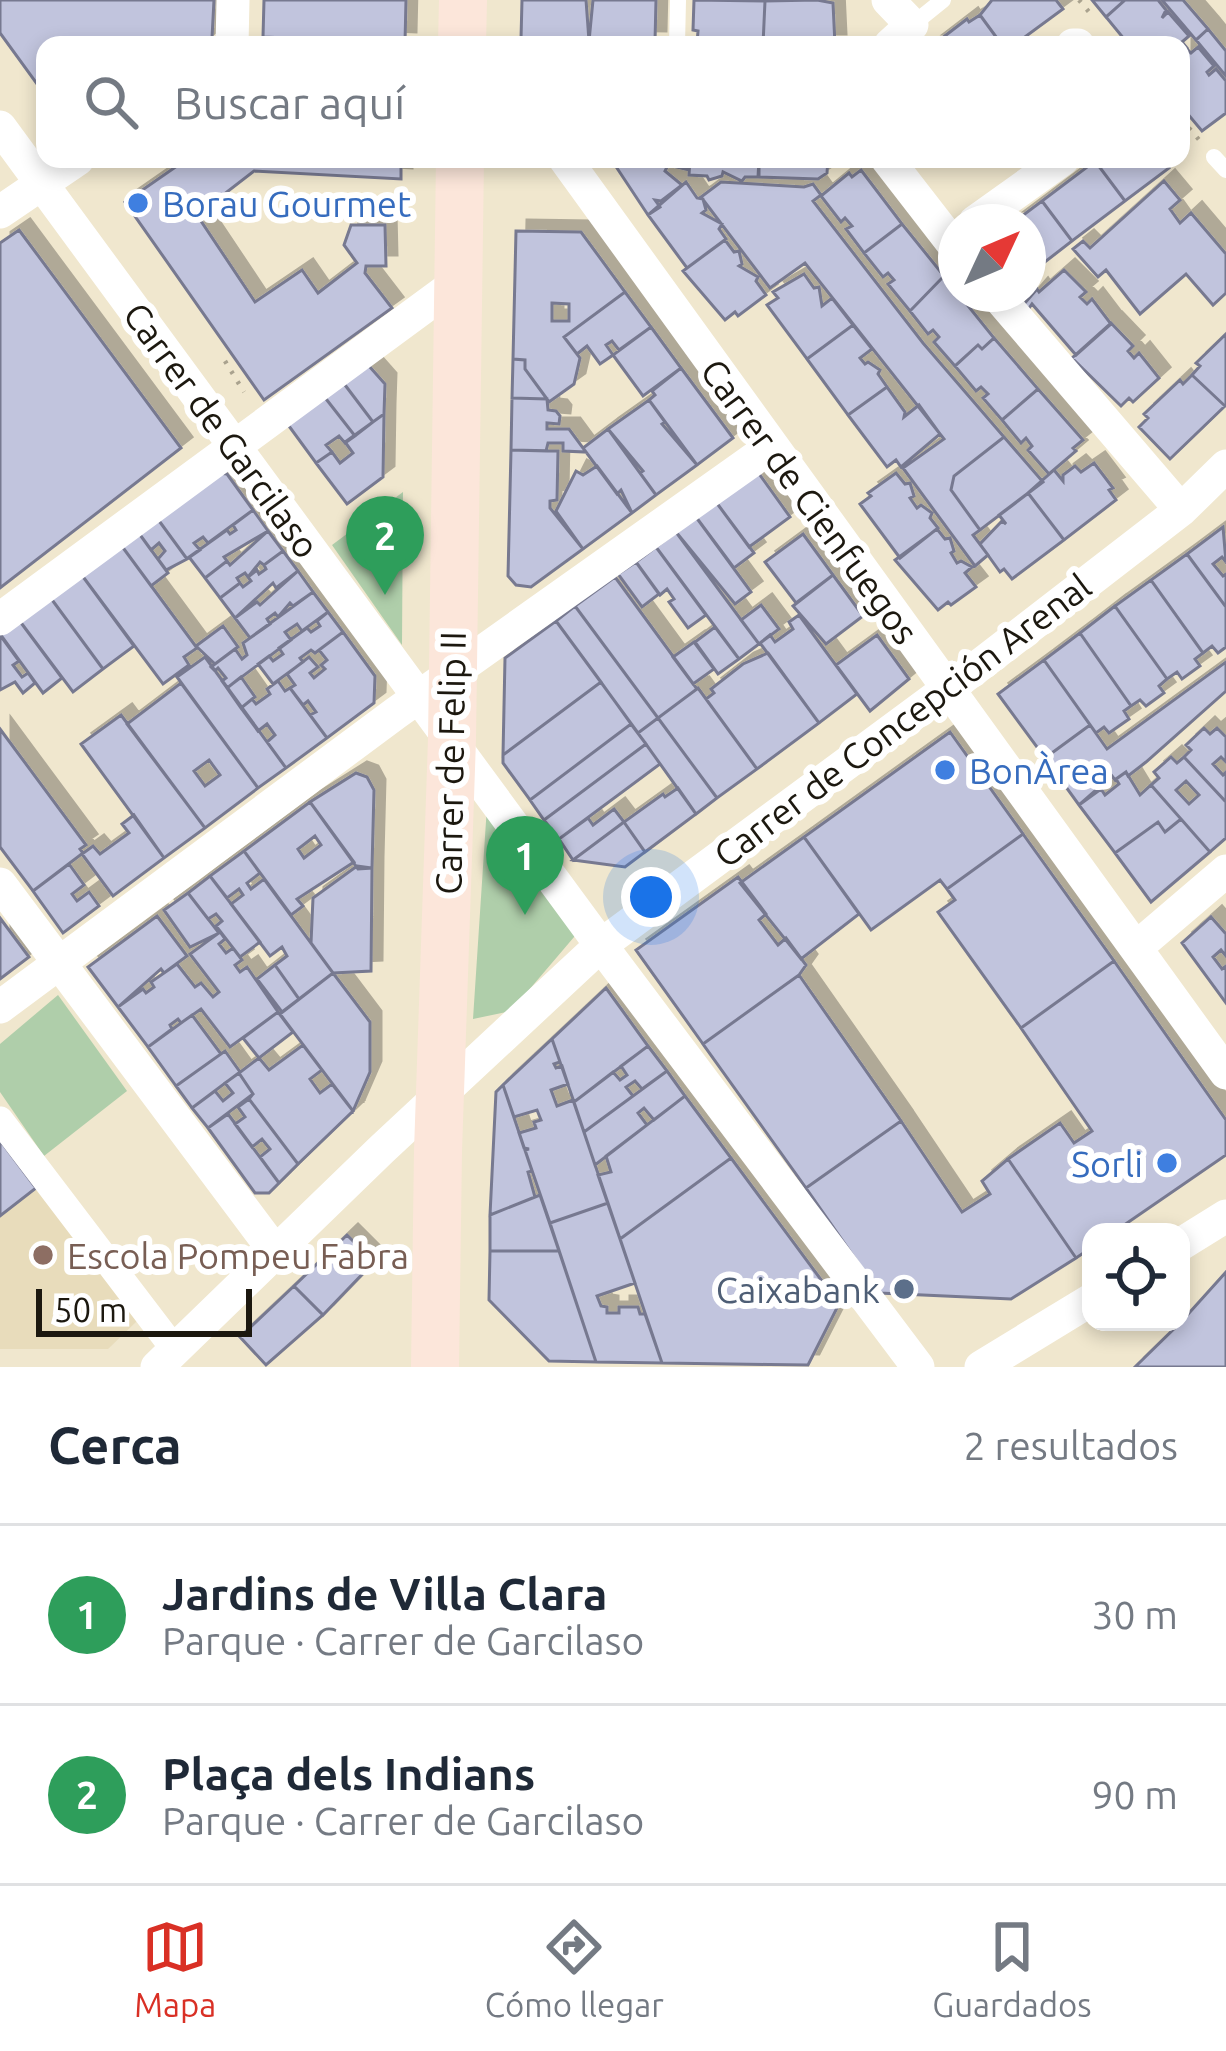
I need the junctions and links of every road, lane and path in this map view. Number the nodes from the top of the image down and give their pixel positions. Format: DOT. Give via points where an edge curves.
graph roads {
  1 [pos="233,0"];
  2 [pos="463,0"];
  3 [pos="678,0"];
  4 [pos="888,0"];
  5 [pos="943,0"];
  6 [pos="901,35"];
  7 [pos="232,36"];
  8 [pos="462,36"];
  9 [pos="677,36"];
  10 [pos="0,127"];
  11 [pos="1190,129"];
  12 [pos="1220,164"];
  13 [pos="63,168"];
  14 [pos="460,168"];
  15 [pos="577,168"];
  16 [pos="905,168"];
  17 [pos="1051,168"];
  18 [pos="42,181"];
  19 [pos="1003,204"];
  20 [pos="938,210"];
  21 [pos="0,212"];
  22 [pos="458,282"];
  23 [pos="1011,312"];
  24 [pos="225,361"];
  25 [pos="244,392"];
  26 [pos="235,446"];
  27 [pos="771,447"];
  28 [pos="1226,466"];
  29 [pos="1180,510"];
  30 [pos="0,619"];
  31 [pos="436,684"];
  32 [pos="947,690"];
  33 [pos="452,739"];
  34 [pos="1226,871"];
  35 [pos="0,884"];
  36 [pos="601,945"];
  37 [pos="1137,947"];
  38 [pos="59,963"];
  39 [pos="0,1007"];
  40 [pos="1226,1073"];
  41 [pos="440,1095"];
  42 [pos="0,1120"];
  43 [pos="1226,1216"];
  44 [pos="1190,1238"];
  45 [pos="276,1252"];
  46 [pos="1082,1305"];
  47 [pos="166,1359"];
  48 [pos="435,1367"];
  49 [pos="918,1367"];
  50 [pos="981,1367"];
  1 -- 7 [label="street"];
  2 -- 8 [label="main road"];
  3 -- 9 [label="lane"];
  4 -- 6 [label="street"];
  5 -- 6 [label="lane"];
  10 -- 18 [label="street, Carrer de Garcilaso"];
  11 -- 12 [label="path"];
  13 -- 18 [label="street"];
  14 -- 22 [label="main road, Carrer de Felip II"];
  15 -- 27 [label="street, Carrer de Cienfuegos"];
  16 -- 20 [label="street"];
  17 -- 19 [label="street"];
  18 -- 21 [label="street"];
  18 -- 26 [label="street, Carrer de Garcilaso"];
  22 -- 26 [label="street"];
  22 -- 31 [label="main road, Carrer de Felip II"];
  23 -- 29 [label="street"];
  24 -- 25 [label="path"];
  26 -- 30 [label="street"];
  26 -- 31 [label="street, Carrer de Garcilaso"];
  27 -- 31 [label="street"];
  27 -- 32 [label="street, Carrer de Cienfuegos"];
  28 -- 29 [label="street, Carrer de Concepción Arenal"];
  29 -- 32 [label="street, Carrer de Concepción Arenal"];
  31 -- 33 [label="main road, Carrer de Felip II"];
  31 -- 38 [label="street"];
  32 -- 36 [label="street, Carrer de Concepción Arenal"];
  32 -- 37 [label="street, Carrer de Cienfuegos"];
  33 -- 36 [label="street"];
  33 -- 41 [label="main road, Carrer de Felip II"];
  34 -- 37 [label="street"];
  35 -- 38 [label="street"];
  36 -- 41 [label="street, Carrer de Concepción Arenal"];
  36 -- 49 [label="street"];
  37 -- 40 [label="street, Carrer de Cienfuegos"];
  38 -- 39 [label="street"];
  38 -- 45 [label="street"];
  41 -- 45 [label="street, Carrer de Concepción Arenal"];
  41 -- 48 [label="main road, Carrer de Felip II"];
  42 -- 47 [label="street"];
  43 -- 44 [label="street"];
  45 -- 47 [label="street, Carrer de Concepción Arenal"];
  46 -- 50 [label="street"];
}
